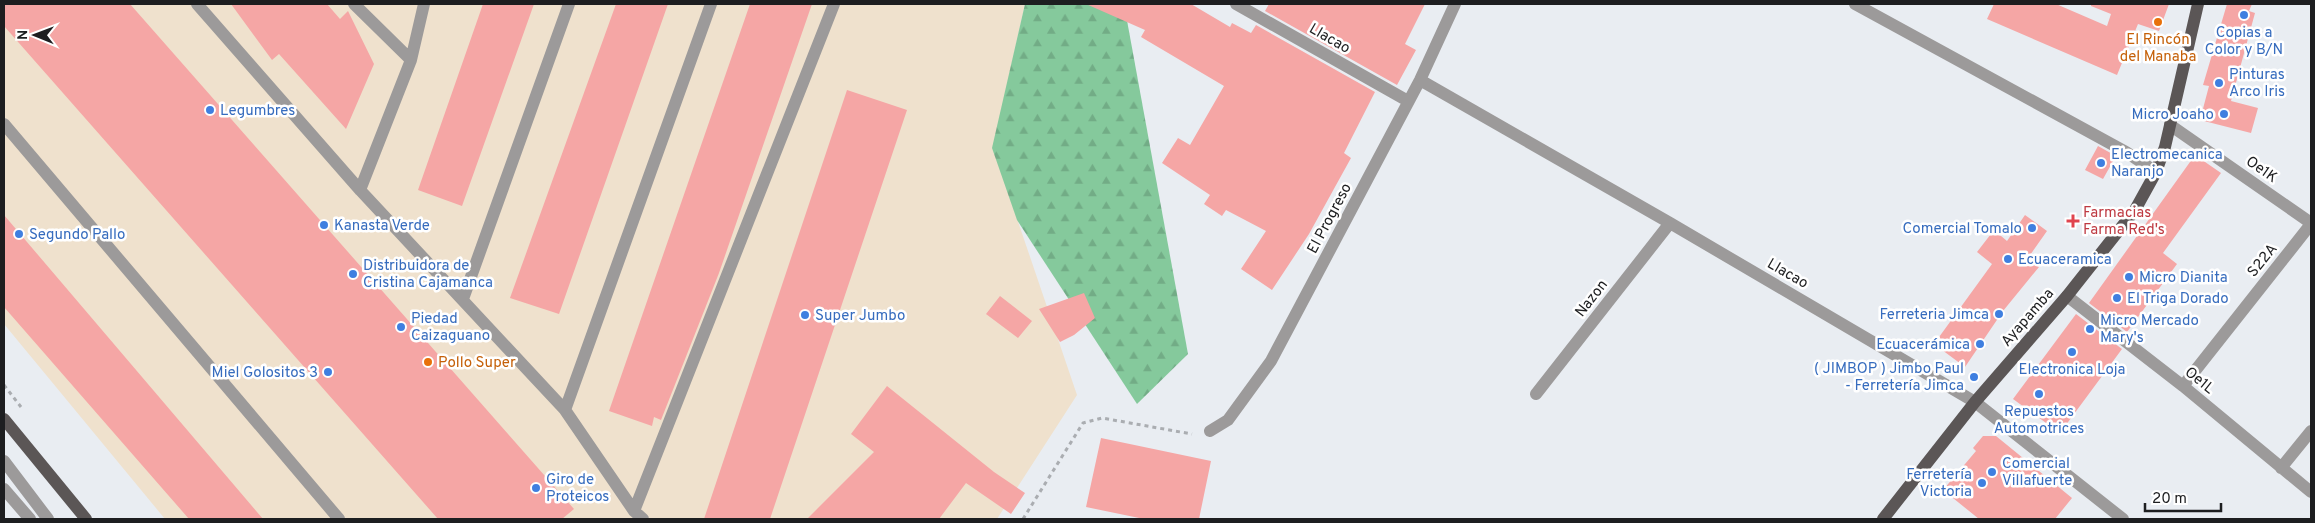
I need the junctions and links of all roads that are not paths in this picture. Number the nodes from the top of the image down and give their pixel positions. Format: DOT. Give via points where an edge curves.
graph roads {
  1 [pos="196,4"];
  2 [pos="354,4"];
  3 [pos="424,4"];
  4 [pos="569,4"];
  5 [pos="711,4"];
  6 [pos="834,4"];
  7 [pos="1236,4"];
  8 [pos="1455,4"];
  9 [pos="1855,4"];
  10 [pos="2198,4"];
  11 [pos="411,60"];
  12 [pos="1420,80"];
  13 [pos="1408,101"];
  14 [pos="4,124"];
  15 [pos="2170,125"];
  16 [pos="2156,172"];
  17 [pos="360,190"];
  18 [pos="1670,223"];
  19 [pos="2311,224"];
  20 [pos="2066,296"];
  21 [pos="463,299"];
  22 [pos="2183,386"];
  23 [pos="1536,394"];
  24 [pos="1975,402"];
  25 [pos="565,410"];
  26 [pos="4,419"];
  27 [pos="2311,430"];
  28 [pos="1210,431"];
  29 [pos="4,461"];
  30 [pos="2281,468"];
  31 [pos="4,489"];
  32 [pos="2311,492"];
  33 [pos="638,515"];
  34 [pos="1887,518"];
  35 [pos="30,519"];
  36 [pos="48,519"];
  37 [pos="86,519"];
  38 [pos="340,519"];
  39 [pos="2123,519"];
  1 -- 17 [label="street"];
  2 -- 11 [label="street"];
  3 -- 11 [label="street"];
  4 -- 21 [label="street"];
  5 -- 25 [label="street"];
  6 -- 33 [label="street"];
  7 -- 13 [label="street, Llacao"];
  8 -- 12 [label="street, El Progreso"];
  9 -- 16 [label="street" via="2126,152"];
  10 -- 15 [label="main road, Ayapamba"];
  11 -- 17 [label="street"];
  12 -- 13 [label="street, El Progreso"];
  12 -- 18 [label="street, Llacao"];
  13 -- 28 [label="street, El Progreso" via="1271,361 1228,420"];
  14 -- 38 [label="street"];
  15 -- 16 [label="main road, Ayapamba"];
  15 -- 19 [label="street, Oe1K"];
  16 -- 20 [label="main road, Ayapamba" via="2135,210"];
  17 -- 21 [label="street"];
  18 -- 23 [label="street, Nazon"];
  18 -- 24 [label="street, Llacao"];
  19 -- 22 [label="street, S22A"];
  20 -- 22 [label="street, Oe1L"];
  20 -- 24 [label="main road, Ayapamba"];
  21 -- 25 [label="street"];
  22 -- 30 [label="street, Oe1L"];
  24 -- 34 [label="main road, Ayapamba"];
  24 -- 39 [label="street, Llacao"];
  25 -- 33 [label="street"];
  26 -- 37 [label="main road"];
  27 -- 30 [label="street"];
  29 -- 36 [label="street"];
  30 -- 32 [label="street, Oe1L"];
  31 -- 35 [label="street"];
}
